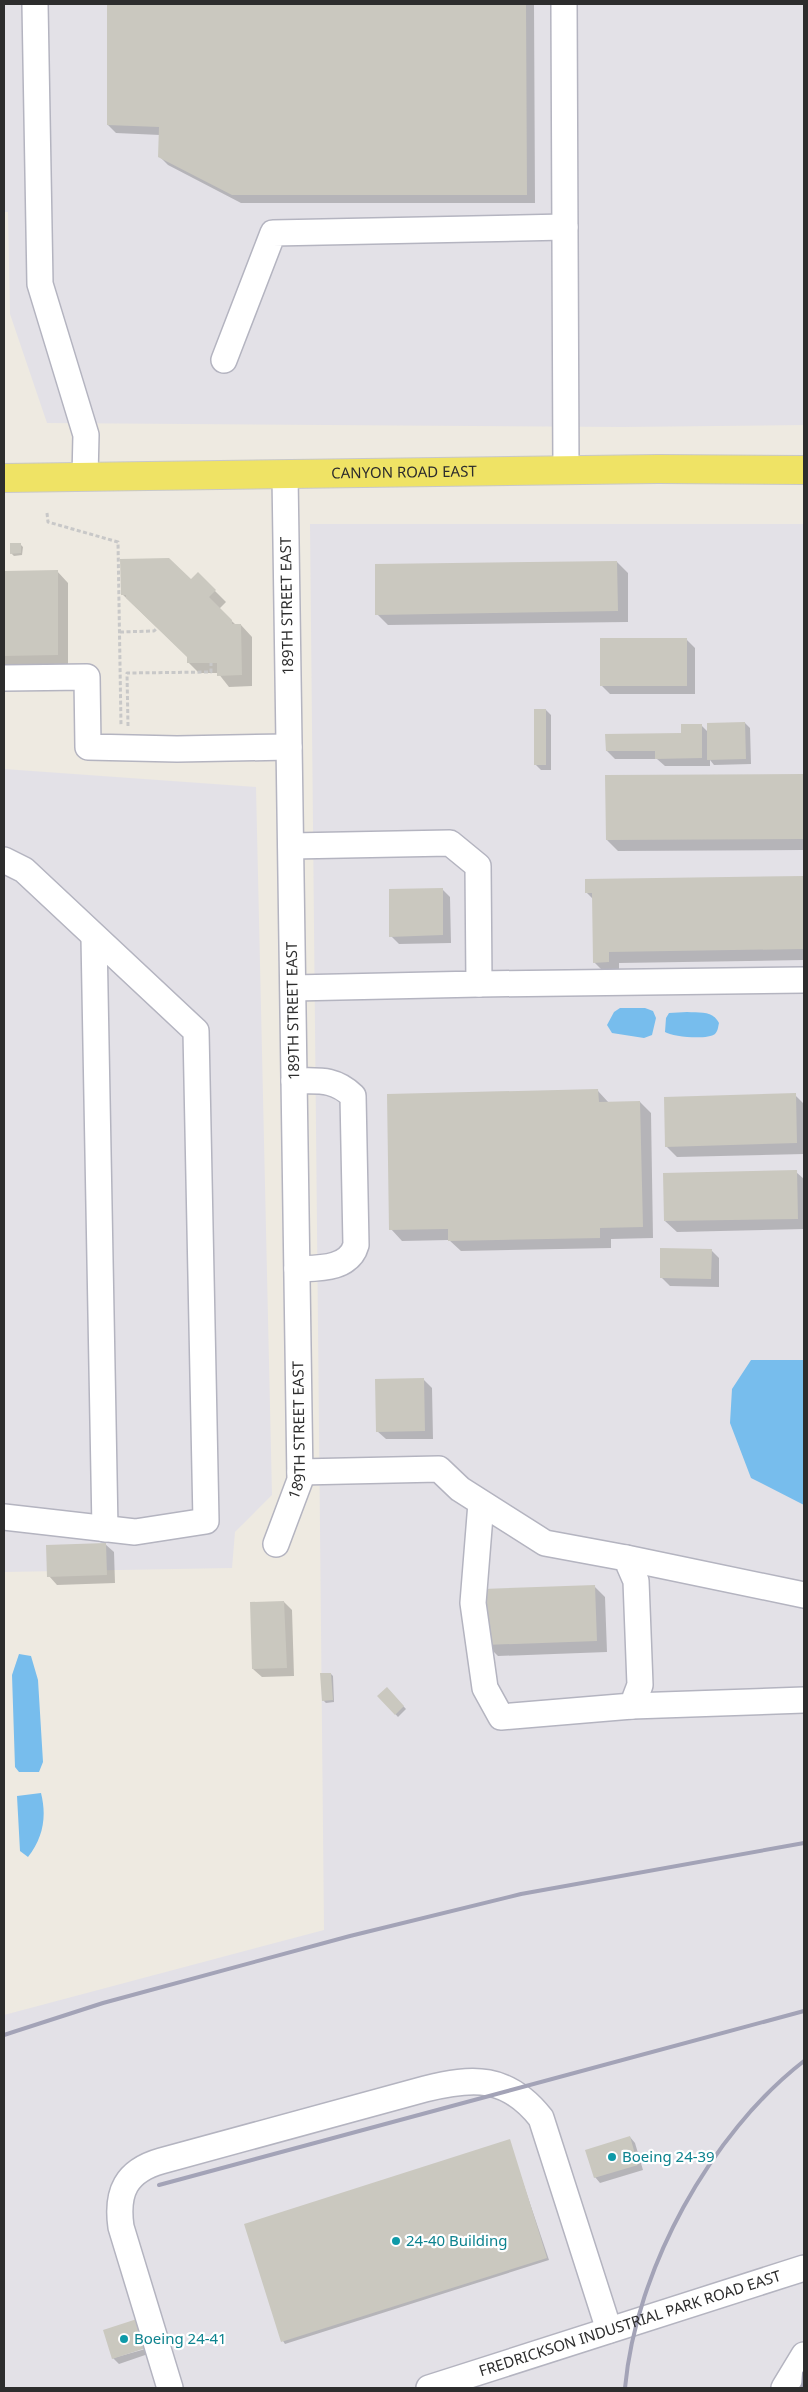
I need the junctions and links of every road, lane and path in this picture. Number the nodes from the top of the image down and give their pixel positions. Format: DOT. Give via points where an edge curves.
graph roads {
  1 [pos="35,4"];
  2 [pos="564,4"];
  3 [pos="565,227"];
  4 [pos="224,360"];
  5 [pos="566,470"];
  6 [pos="804,470"];
  7 [pos="285,474"];
  8 [pos="86,477"];
  9 [pos="4,478"];
  10 [pos="47,513"];
  11 [pos="157,628"];
  12 [pos="120,632"];
  13 [pos="211,663"];
  14 [pos="127,677"];
  15 [pos="4,678"];
  16 [pos="120,678"];
  17 [pos="121,726"];
  18 [pos="128,726"];
  19 [pos="289,747"];
  20 [pos="291,846"];
  21 [pos="4,860"];
  22 [pos="94,937"];
  23 [pos="804,980"];
  24 [pos="478,984"];
  25 [pos="293,988"];
  26 [pos="294,1081"];
  27 [pos="297,1269"];
  28 [pos="300,1472"];
  29 [pos="482,1503"];
  30 [pos="4,1517"];
  31 [pos="105,1529"];
  32 [pos="276,1544"];
  33 [pos="626,1558"];
  34 [pos="804,1595"];
  35 [pos="804,1700"];
  36 [pos="632,1706"];
  37 [pos="804,2268"];
  38 [pos="609,2330"];
  39 [pos="804,2355"];
  40 [pos="170,2388"];
  41 [pos="429,2388"];
  42 [pos="784,2388"];
  1 -- 8 [label="street" via="40,284 86,436"];
  2 -- 3 [label="street"];
  3 -- 4 [label="street" via="272,233"];
  3 -- 5 [label="street"];
  5 -- 6 [label="main road, CANYON ROAD EAST"];
  5 -- 7 [label="main road, CANYON ROAD EAST"];
  7 -- 8 [label="main road, CANYON ROAD EAST"];
  7 -- 19 [label="street, 189TH STREET EAST"];
  8 -- 9 [label="main road, CANYON ROAD EAST"];
  10 -- 12 [label="path" via="48,522 118,542"];
  11 -- 12 [label="path" via="154,631"];
  12 -- 16 [label="path"];
  13 -- 14 [label="path" via="211,672 127,673"];
  14 -- 16 [label="path"];
  14 -- 18 [label="path"];
  15 -- 19 [label="street" via="86,677 88,747"];
  16 -- 17 [label="path"];
  19 -- 20 [label="street, 189TH STREET EAST"];
  20 -- 24 [label="street" via="450,842 478,866"];
  20 -- 25 [label="street, 189TH STREET EAST"];
  21 -- 22 [label="street" via="24,870"];
  22 -- 31 [label="street"];
  22 -- 31 [label="street" via="196,1031 206,1521 135,1532"];
  23 -- 24 [label="street"];
  24 -- 25 [label="street"];
  25 -- 26 [label="street, 189TH STREET EAST"];
  26 -- 27 [label="street, 189TH STREET EAST"];
  26 -- 27 [label="street" via="329,1081 342,1086 353,1096 356,1245 355,1251 332,1267"];
  27 -- 28 [label="street, 189TH STREET EAST"];
  28 -- 29 [label="street" via="438,1468 460,1489"];
  28 -- 32 [label="street, 189TH STREET EAST" via="300,1480"];
  29 -- 33 [label="street" via="545,1543"];
  29 -- 36 [label="street" via="473,1604 485,1688 501,1717"];
  30 -- 31 [label="street"];
  33 -- 34 [label="street"];
  33 -- 36 [label="street" via="636,1581 640,1685"];
  35 -- 36 [label="street"];
  37 -- 38 [label="street, FREDRICKSON INDUSTRIAL PARK ROAD EAST"];
  38 -- 40 [label="street" via="541,2118 530,2104 500,2086 480,2080 458,2082 144,2166 134,2173 125,2184 119,2214 121,2227"];
  38 -- 41 [label="street, FREDRICKSON INDUSTRIAL PARK ROAD EAST"];
  39 -- 42 [label="street"];
}
